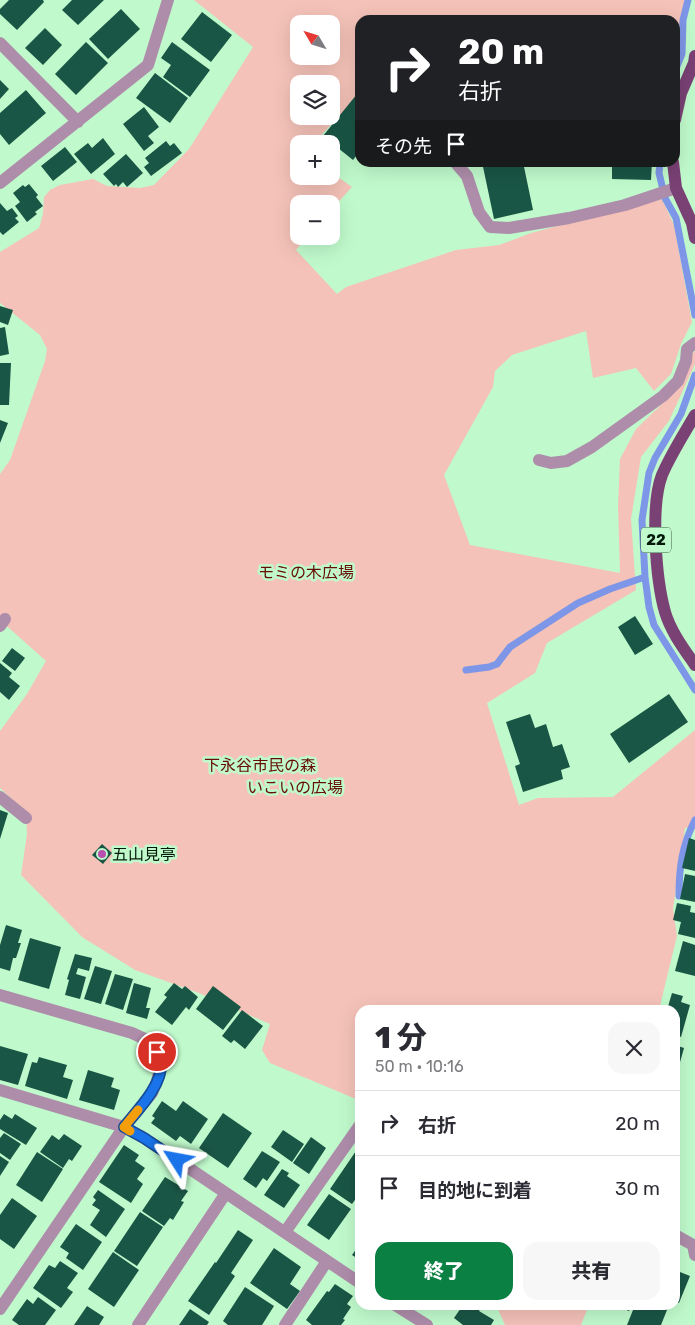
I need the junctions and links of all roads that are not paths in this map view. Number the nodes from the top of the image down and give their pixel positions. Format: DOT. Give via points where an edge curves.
graph roads {
  1 [pos="168,0"];
  2 [pos="0,43"];
  3 [pos="695,56"];
  4 [pos="680,98"];
  5 [pos="78,122"];
  6 [pos="459,167"];
  7 [pos="673,167"];
  8 [pos="0,183"];
  9 [pos="672,188"];
  10 [pos="695,238"];
  11 [pos="693,344"];
  12 [pos="695,415"];
  13 [pos="539,460"];
  14 [pos="695,665"];
  15 [pos="0,797"];
  16 [pos="26,818"];
  17 [pos="0,995"];
  18 [pos="1,1093"];
  19 [pos="124,1127"];
  20 [pos="355,1132"];
  21 [pos="226,1193"];
  22 [pos="285,1232"];
  23 [pos="680,1238"];
  24 [pos="695,1255"];
  25 [pos="327,1262"];
  26 [pos="355,1279"];
  27 [pos="0,1310"];
  28 [pos="404,1310"];
  29 [pos="138,1325"];
  30 [pos="285,1325"];
  31 [pos="427,1325"];
  1 -- 5 [label="street" via="148,65"];
  2 -- 5 [label="street"];
  3 -- 4 [label="main road"];
  5 -- 8 [label="street"];
  6 -- 9 [label="street" via="467,176 479,212 490,227 510,228 568,218 625,205"];
  7 -- 9 [label="main road"];
  9 -- 10 [label="main road" via="692,224"];
  11 -- 13 [label="street" via="687,349 678,381 663,396 567,461 551,463"];
  12 -- 14 [label="main road, 22" via="662,477 656,508 656,561 665,613 678,641"];
  15 -- 16 [label="street"];
  17 -- 19 [label="street" via="147,1040 157,1052 161,1064 157,1081 152,1093"];
  18 -- 19 [label="street"];
  19 -- 21 [label="street"];
  19 -- 27 [label="street"];
  20 -- 22 [label="street"];
  21 -- 22 [label="street"];
  21 -- 29 [label="street"];
  22 -- 25 [label="street"];
  23 -- 24 [label="street" via="693,1245"];
  25 -- 26 [label="street"];
  25 -- 30 [label="street"];
  28 -- 31 [label="street"];
}
